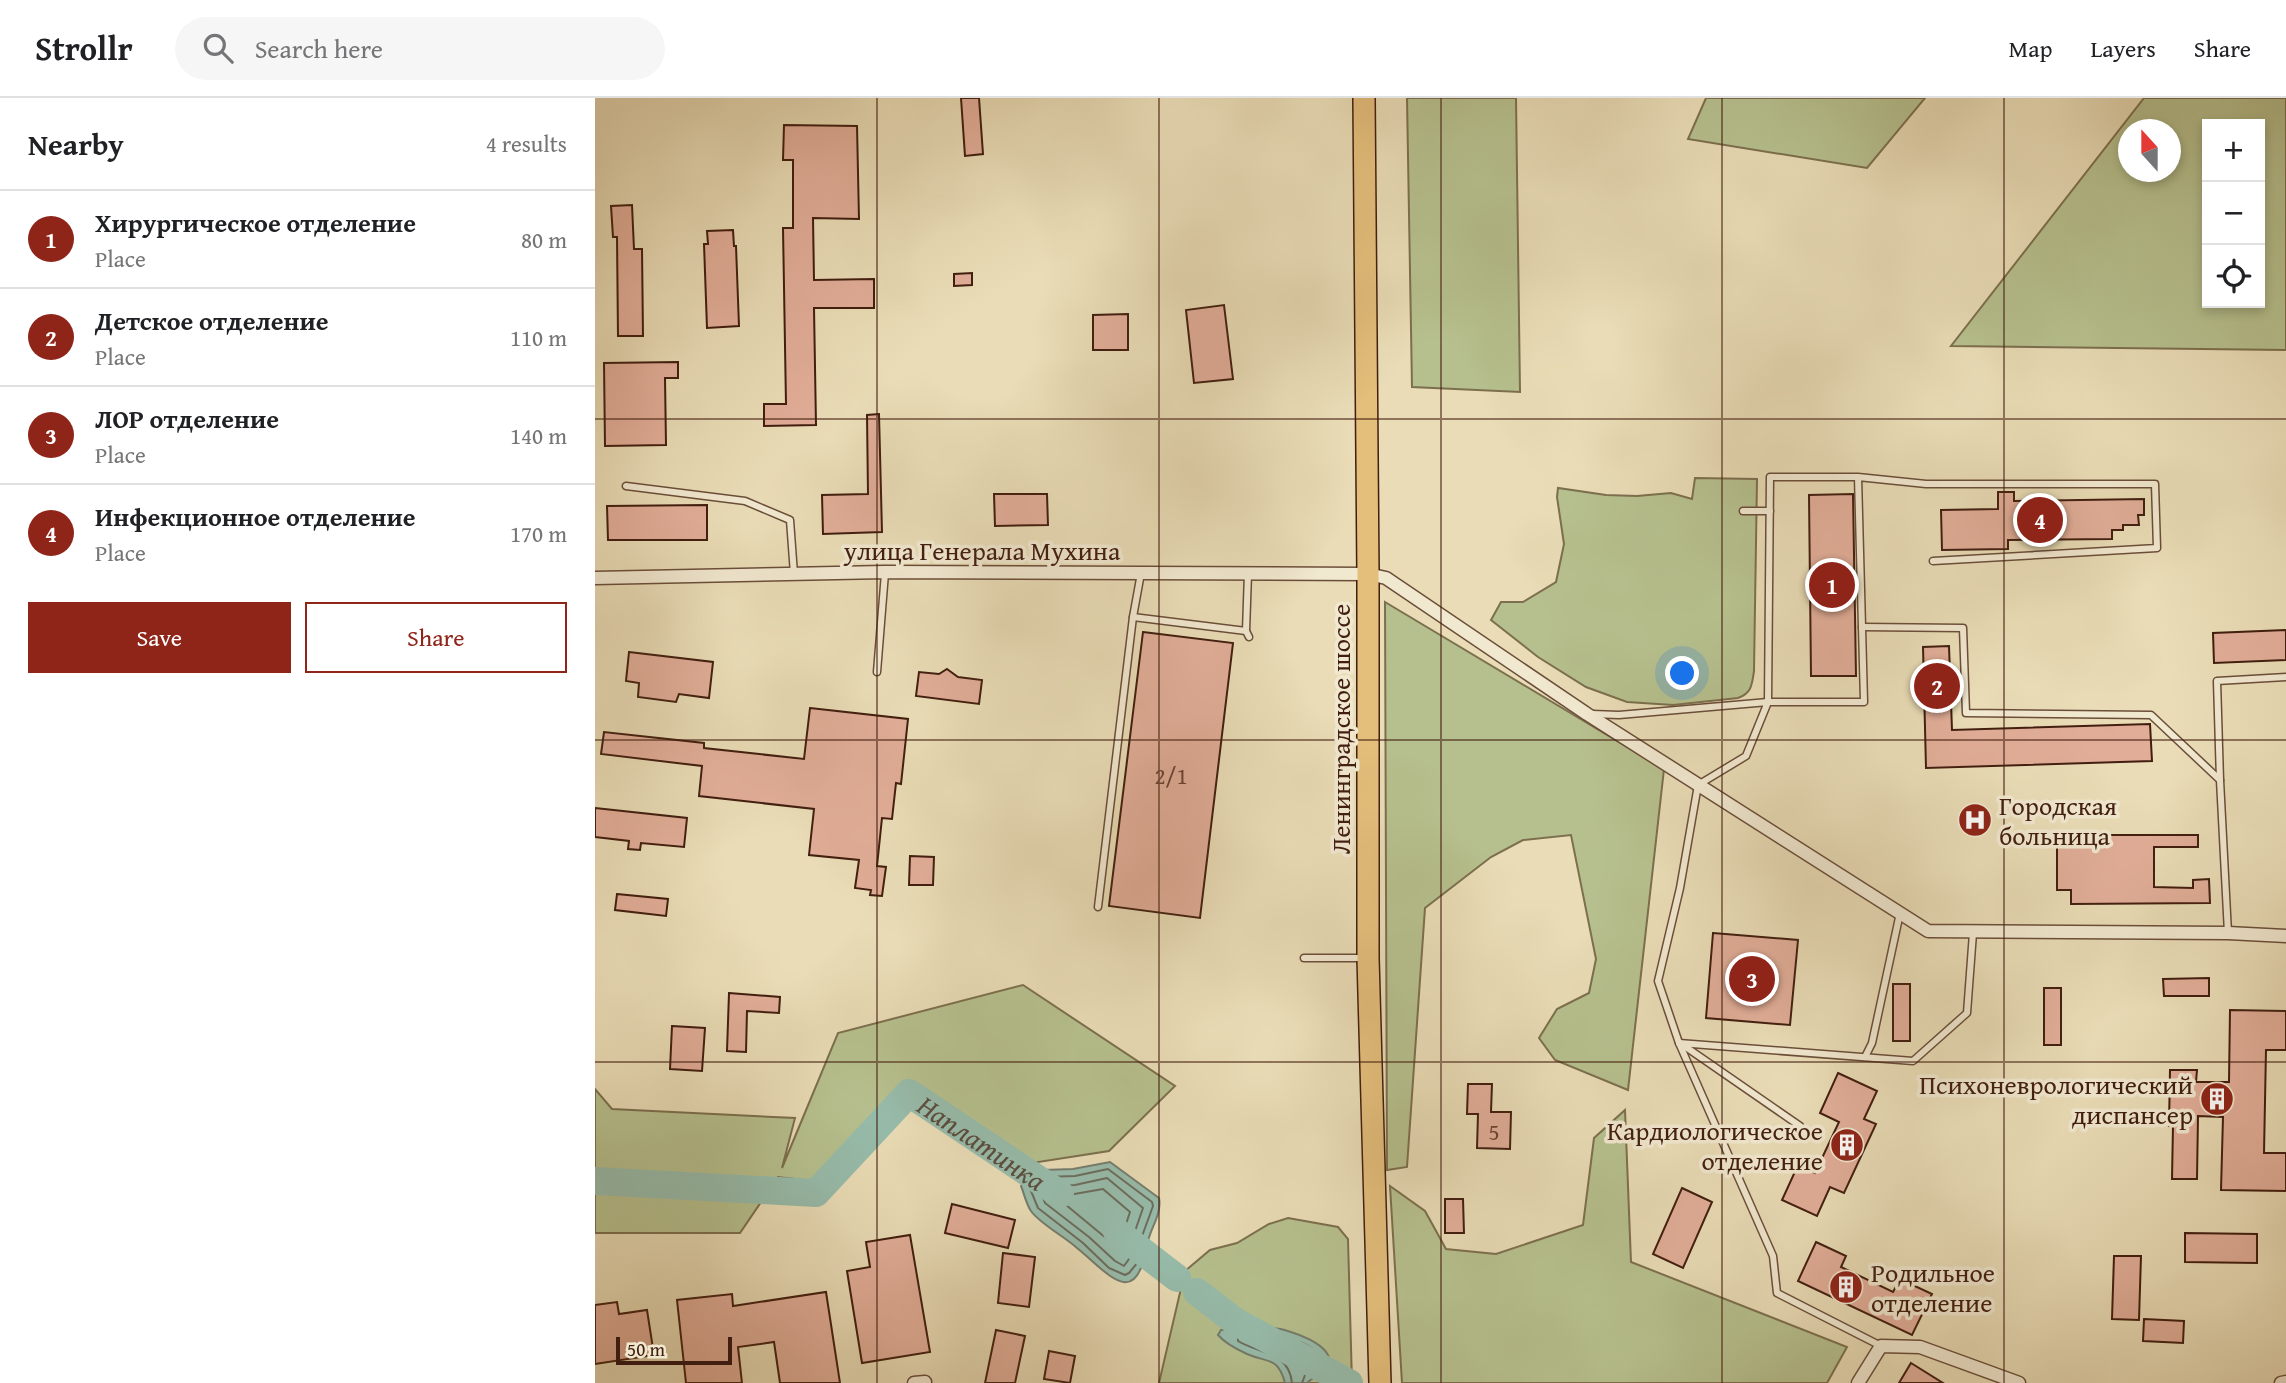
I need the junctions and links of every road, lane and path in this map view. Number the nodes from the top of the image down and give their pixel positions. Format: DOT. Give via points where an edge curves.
graph roads {
  1 [pos="1364,98"];
  2 [pos="1858,477"];
  3 [pos="626,486"];
  4 [pos="1744,511"];
  5 [pos="1770,511"];
  6 [pos="1933,561"];
  7 [pos="885,572"];
  8 [pos="1141,573"];
  9 [pos="1248,573"];
  10 [pos="794,574"];
  11 [pos="1368,575"];
  12 [pos="595,578"];
  13 [pos="1133,617"];
  14 [pos="1862,627"];
  15 [pos="877,672"];
  16 [pos="2286,677"];
  17 [pos="1768,702"];
  18 [pos="1587,714"];
  19 [pos="2220,780"];
  20 [pos="1698,785"];
  21 [pos="1098,907"];
  22 [pos="1900,913"];
  23 [pos="1973,933"];
  24 [pos="2228,933"];
  25 [pos="2286,936"];
  26 [pos="1304,958"];
  27 [pos="1368,958"];
  28 [pos="1679,1042"];
  29 [pos="1865,1057"];
  30 [pos="1800,1126"];
  31 [pos="1881,1346"];
  32 [pos="1380,1383"];
  33 [pos="1858,1383"];
  34 [pos="2019,1383"];
  1 -- 11 [label="main road, Ленинградское шоссе"];
  2 -- 5 [label="lane" via="1770,477"];
  2 -- 6 [label="lane" via="1926,484 2155,484 2157,548"];
  2 -- 14 [label="lane"];
  3 -- 10 [label="lane" via="745,501 790,520"];
  4 -- 5 [label="lane"];
  5 -- 17 [label="lane"];
  7 -- 8 [label="street, улица Генерала Мухина"];
  7 -- 10 [label="street, улица Генерала Мухина"];
  7 -- 15 [label="lane"];
  8 -- 9 [label="street, улица Генерала Мухина"];
  8 -- 13 [label="lane"];
  9 -- 11 [label="street, улица Генерала Мухина"];
  9 -- 13 [label="lane" via="1247,634"];
  10 -- 12 [label="street, улица Генерала Мухина"];
  11 -- 18 [label="street, улица Генерала Мухина" via="1387,578"];
  11 -- 27 [label="main road, Ленинградское шоссе"];
  13 -- 21 [label="lane"];
  14 -- 17 [label="lane" via="1864,702"];
  14 -- 19 [label="lane" via="1963,628 1966,713 2151,715"];
  16 -- 19 [label="lane" via="2217,681"];
  17 -- 18 [label="lane"];
  17 -- 20 [label="lane" via="1746,756"];
  18 -- 20 [label="street, улица Генерала Мухина"];
  19 -- 24 [label="lane"];
  20 -- 22 [label="street, улица Генерала Мухина"];
  20 -- 28 [label="lane" via="1658,981"];
  22 -- 23 [label="street, улица Генерала Мухина" via="1928,931"];
  22 -- 29 [label="lane"];
  23 -- 24 [label="street, улица Генерала Мухина"];
  23 -- 29 [label="lane" via="1967,1013 1913,1061"];
  24 -- 25 [label="street, улица Генерала Мухина"];
  26 -- 27 [label="lane"];
  27 -- 32 [label="main road, Ленинградское шоссе"];
  28 -- 29 [label="lane"];
  28 -- 30 [label="lane"];
  28 -- 31 [label="lane" via="1773,1256 1777,1293"];
  31 -- 33 [label="street"];
  31 -- 34 [label="street" via="1920,1347"];
}
